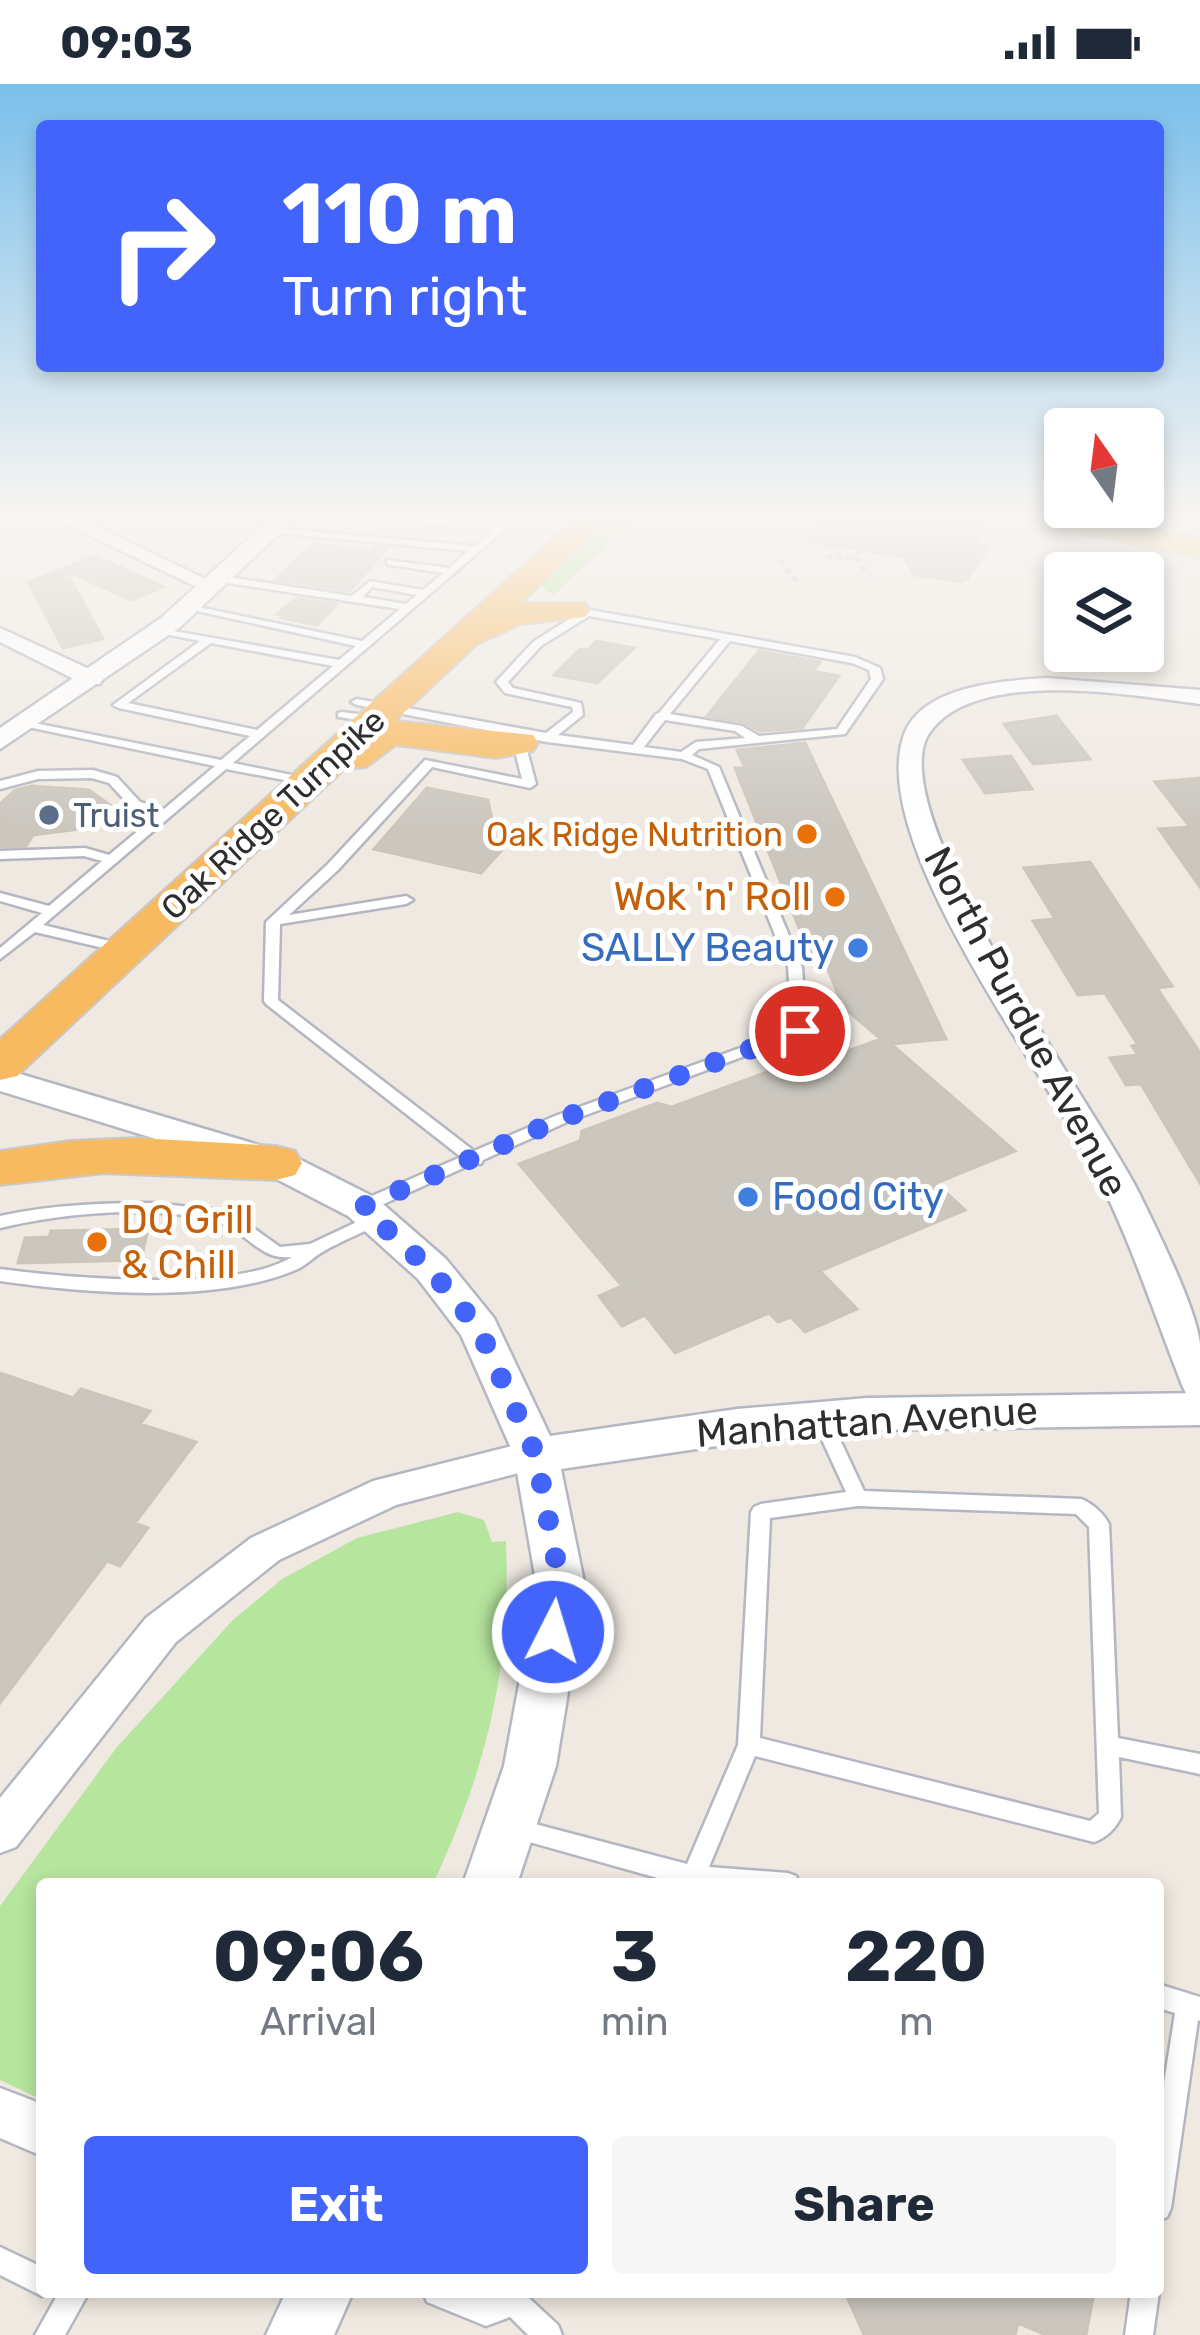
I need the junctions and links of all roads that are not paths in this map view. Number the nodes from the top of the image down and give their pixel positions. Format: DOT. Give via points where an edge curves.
graph roads {
  1 [pos="174,619"];
  2 [pos="241,619"];
  3 [pos="391,619"];
  4 [pos="459,619"];
  5 [pos="484,619"];
  6 [pos="504,619"];
  7 [pos="569,619"];
  8 [pos="627,619"];
  9 [pos="160,630"];
  10 [pos="0,634"];
  11 [pos="728,636"];
  12 [pos="209,639"];
  13 [pos="361,644"];
  14 [pos="455,646"];
  15 [pos="340,664"];
  16 [pos="92,679"];
  17 [pos="1200,697"];
  18 [pos="365,711"];
  19 [pos="660,716"];
  20 [pos="28,723"];
  21 [pos="259,734"];
  22 [pos="754,739"];
  23 [pos="534,740"];
  24 [pos="0,741"];
  25 [pos="636,749"];
  26 [pos="684,756"];
  27 [pos="224,764"];
  28 [pos="291,778"];
  29 [pos="0,785"];
  30 [pos="166,813"];
  31 [pos="232,853"];
  32 [pos="0,855"];
  33 [pos="112,860"];
  34 [pos="0,897"];
  35 [pos="406,900"];
  36 [pos="51,911"];
  37 [pos="273,922"];
  38 [pos="32,927"];
  39 [pos="109,945"];
  40 [pos="0,955"];
  41 [pos="0,1022"];
  42 [pos="0,1065"];
  43 [pos="0,1079"];
  44 [pos="475,1160"];
  45 [pos="276,1163"];
  46 [pos="0,1168"];
  47 [pos="369,1213"];
  48 [pos="0,1222"];
  49 [pos="313,1250"];
  50 [pos="0,1275"];
  51 [pos="1200,1385"];
  52 [pos="1200,1408"];
  53 [pos="821,1418"];
  54 [pos="536,1455"];
  55 [pos="859,1498"];
  56 [pos="748,1745"];
  57 [pos="1107,1745"];
  58 [pos="1200,1764"];
  59 [pos="509,1827"];
  60 [pos="0,1832"];
  61 [pos="492,1878"];
  62 [pos="685,1878"];
  63 [pos="693,1878"];
  64 [pos="1164,1998"];
  65 [pos="1194,2007"];
  66 [pos="0,2113"];
  67 [pos="36,2128"];
  68 [pos="1164,2174"];
  69 [pos="0,2260"];
  70 [pos="36,2279"];
  71 [pos="67,2298"];
  72 [pos="318,2298"];
  73 [pos="451,2298"];
  74 [pos="514,2298"];
  75 [pos="517,2298"];
  76 [pos="1144,2298"];
  77 [pos="49,2335"];
  78 [pos="299,2335"];
  79 [pos="548,2335"];
  80 [pos="1139,2335"];
  1 -- 9 [label="street"];
  2 -- 13 [label="lane"];
  3 -- 13 [label="lane"];
  4 -- 18 [label="highway, Oak Ridge Turnpike"];
  5 -- 14 [label="highway, Oak Ridge Turnpike"];
  6 -- 14 [label="highway"];
  7 -- 23 [label="lane" via="502,682 508,692 577,705 579,713"];
  8 -- 11 [label="lane"];
  9 -- 12 [label="lane"];
  9 -- 16 [label="street"];
  10 -- 16 [label="street"];
  11 -- 19 [label="lane"];
  11 -- 22 [label="lane" via="855,660 878,679 841,732"];
  12 -- 15 [label="lane"];
  12 -- 21 [label="lane" via="118,705"];
  13 -- 15 [label="lane"];
  14 -- 18 [label="highway, Oak Ridge Turnpike"];
  15 -- 21 [label="lane"];
  16 -- 20 [label="street"];
  17 -- 51 [label="street, North Purdue Avenue" via="1043,682 985,692 939,708 916,730 907,757 933,856 984,959 1110,1168"];
  18 -- 23 [label="lane"];
  18 -- 23 [label="lane"];
  18 -- 28 [label="highway, Oak Ridge Turnpike"];
  19 -- 22 [label="lane" via="738,728"];
  19 -- 25 [label="lane"];
  20 -- 24 [label="street"];
  20 -- 27 [label="lane"];
  21 -- 27 [label="lane"];
  22 -- 26 [label="lane" via="696,746"];
  23 -- 25 [label="lane"];
  23 -- 31 [label="highway" via="496,746 380,737 294,813"];
  23 -- 37 [label="lane" via="530,784 430,763"];
  25 -- 26 [label="lane"];
  26 -- 44 [label="lane" via="713,767 748,849 795,967 800,1031 561,1119"];
  27 -- 28 [label="lane"];
  27 -- 30 [label="lane"];
  28 -- 31 [label="highway, Oak Ridge Turnpike"];
  28 -- 39 [label="highway, Oak Ridge Turnpike"];
  29 -- 30 [label="lane" via="93,774 113,780 136,806"];
  30 -- 33 [label="lane"];
  31 -- 39 [label="highway, Oak Ridge Turnpike"];
  32 -- 33 [label="lane" via="85,852"];
  33 -- 36 [label="lane"];
  34 -- 36 [label="lane"];
  35 -- 37 [label="lane"];
  36 -- 38 [label="lane"];
  37 -- 44 [label="lane" via="271,1000"];
  38 -- 39 [label="lane"];
  38 -- 40 [label="lane"];
  39 -- 41 [label="highway, Oak Ridge Turnpike"];
  39 -- 42 [label="highway, Oak Ridge Turnpike"];
  43 -- 45 [label="street"];
  44 -- 47 [label="lane"];
  45 -- 46 [label="highway" via="118,1152"];
  45 -- 47 [label="street"];
  47 -- 49 [label="lane"];
  47 -- 54 [label="street" via="479,1329"];
  48 -- 49 [label="lane" via="28,1213 202,1211 237,1223 277,1252"];
  49 -- 50 [label="lane" via="278,1273 229,1282 57,1285"];
  52 -- 53 [label="street, Manhattan Avenue"];
  53 -- 54 [label="street, Manhattan Avenue"];
  53 -- 55 [label="lane"];
  54 -- 59 [label="street" via="561,1587 530,1766"];
  54 -- 60 [label="street" via="388,1492 265,1550 161,1630"];
  55 -- 56 [label="lane" via="761,1512"];
  55 -- 57 [label="lane" via="1081,1507 1099,1523"];
  56 -- 57 [label="lane" via="1094,1832 1110,1816"];
  56 -- 63 [label="lane"];
  57 -- 58 [label="lane"];
  59 -- 61 [label="street"];
  59 -- 62 [label="lane"];
  64 -- 65 [label="lane"];
  65 -- 68 [label="lane"];
  66 -- 67 [label="street"];
  69 -- 70 [label="lane"];
  71 -- 77 [label="lane"];
  72 -- 78 [label="street"];
  73 -- 74 [label="lane" via="485,2312"];
  75 -- 79 [label="lane"];
  76 -- 80 [label="lane"];
}
